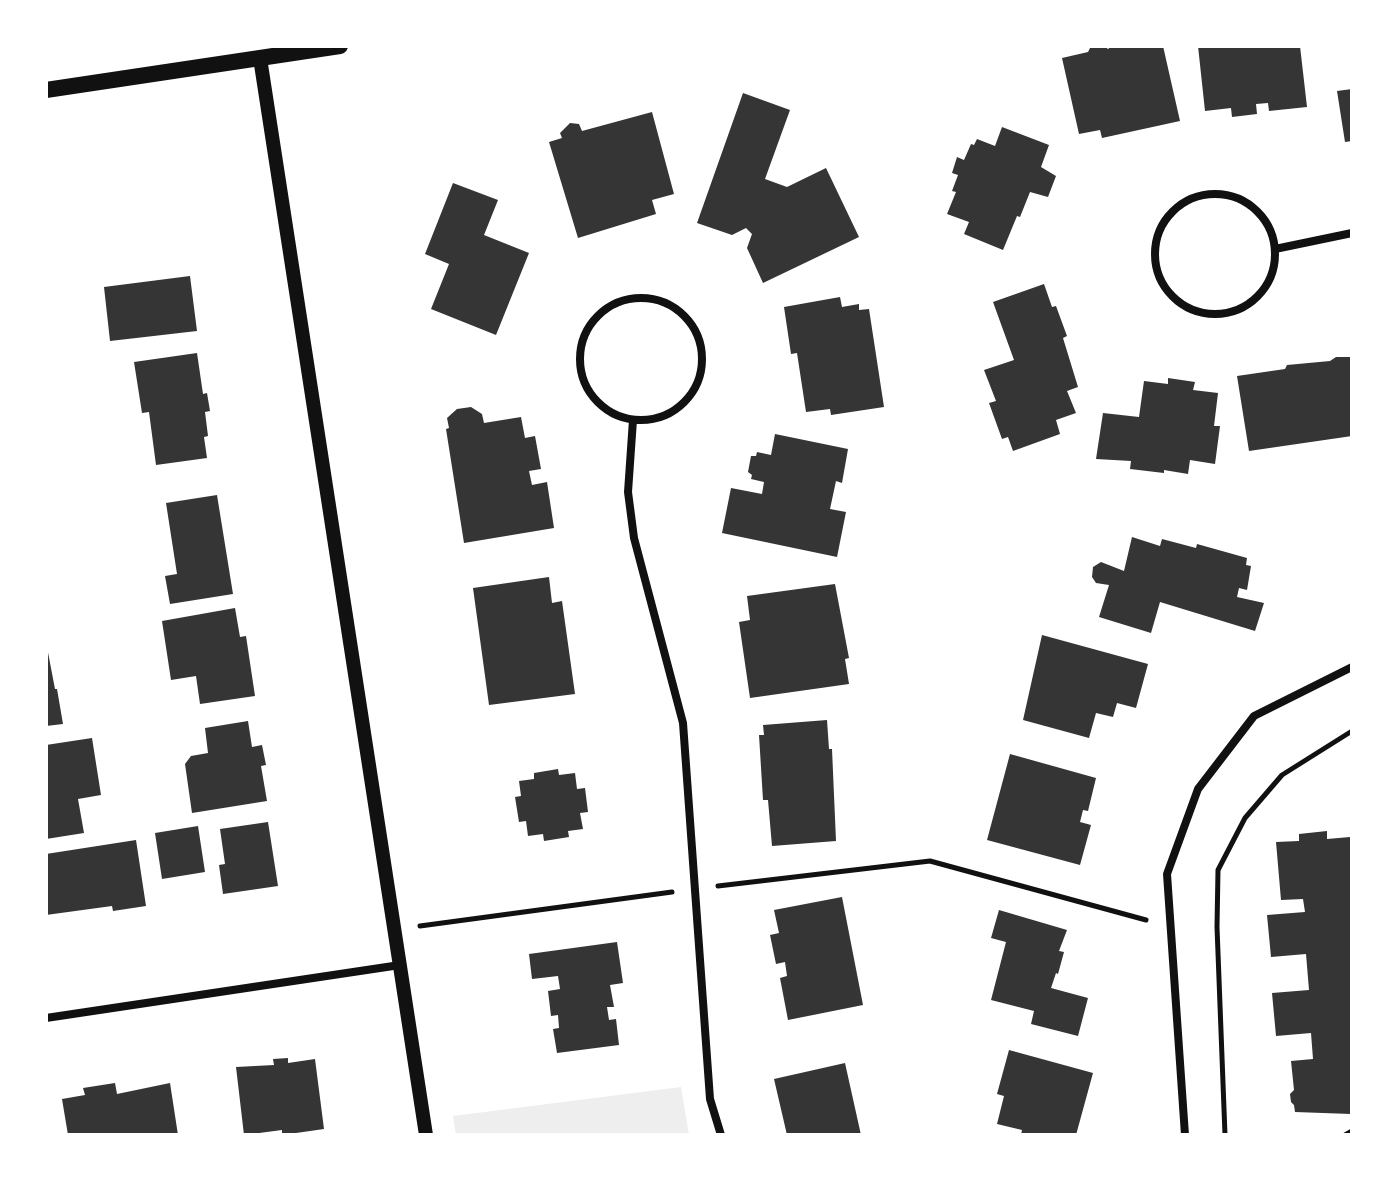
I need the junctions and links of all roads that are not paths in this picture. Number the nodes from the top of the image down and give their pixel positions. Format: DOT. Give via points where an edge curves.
graph roads {
  1 [pos="340,46"];
  2 [pos="260,58"];
  3 [pos="46,90"];
  4 [pos="1352,233"];
  5 [pos="1275,249"];
  6 [pos="633,420"];
  7 [pos="1352,667"];
  8 [pos="400,965"];
  9 [pos="46,1018"];
  10 [pos="426,1135"];
  11 [pos="721,1135"];
  12 [pos="1185,1135"];
  1 -- 2 [label="main road"];
  2 -- 3 [label="main road"];
  2 -- 8 [label="street"];
  4 -- 5 [label="street"];
  5 -- 5 [label="street" via="1274,268 1254,300 1218,314 1190,308 1167,291 1155,253 1168,216 1203,195 1223,194 1259,212 1271,229"];
  6 -- 6 [label="street" via="674,411 699,379 699,337 672,306 653,299 631,298 597,315 580,350 580,369 598,404"];
  6 -- 11 [label="street" via="628,492 634,538 683,723 710,1099"];
  7 -- 12 [label="street" via="1254,716 1198,789 1167,874"];
  8 -- 9 [label="street"];
  8 -- 10 [label="street"];
}
